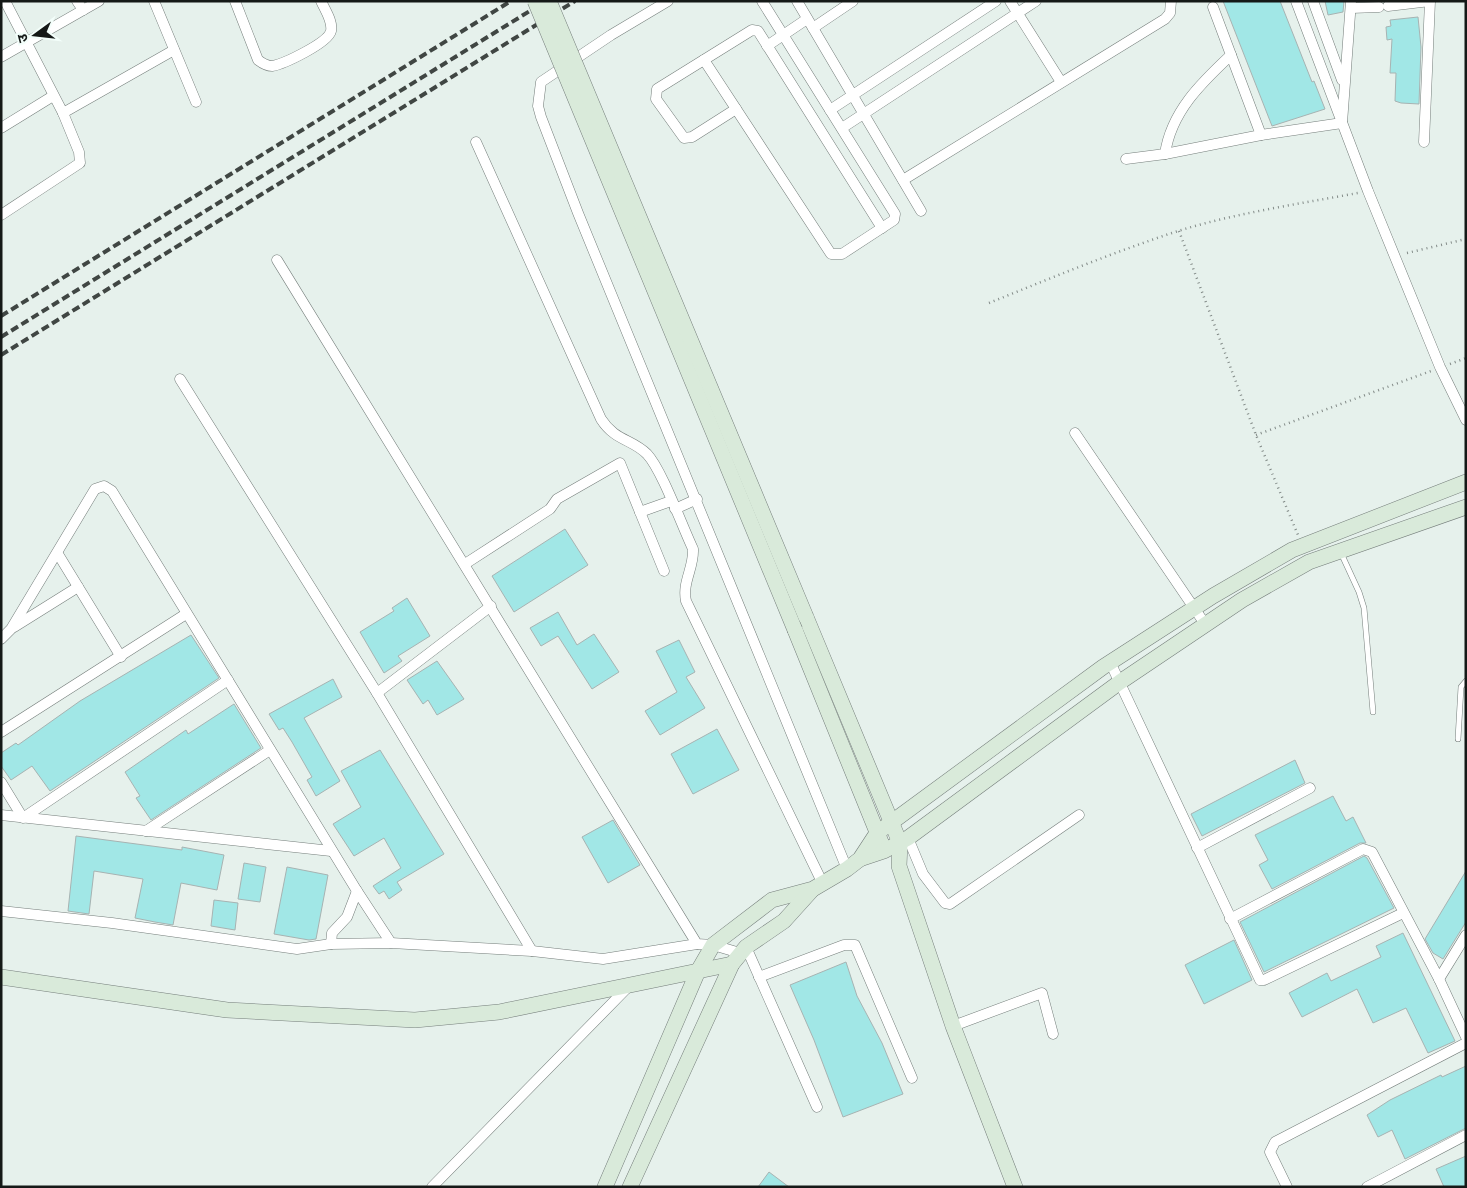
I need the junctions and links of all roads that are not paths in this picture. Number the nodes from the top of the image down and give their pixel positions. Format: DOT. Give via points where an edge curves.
graph roads {
  1 [pos="5,1"];
  2 [pos="99,1"];
  3 [pos="154,1"];
  4 [pos="235,1"];
  5 [pos="321,1"];
  6 [pos="535,1"];
  7 [pos="550,1"];
  8 [pos="668,1"];
  9 [pos="762,1"];
  10 [pos="796,1"];
  11 [pos="853,1"];
  12 [pos="996,1"];
  13 [pos="1010,1"];
  14 [pos="1036,1"];
  15 [pos="1171,1"];
  16 [pos="1296,1"];
  17 [pos="1314,1"];
  18 [pos="1430,1"];
  19 [pos="1351,4"];
  20 [pos="80,6"];
  21 [pos="1214,7"];
  22 [pos="1018,13"];
  23 [pos="810,24"];
  24 [pos="783,35"];
  25 [pos="28,42"];
  26 [pos="768,46"];
  27 [pos="174,50"];
  28 [pos="1231,55"];
  29 [pos="1,57"];
  30 [pos="704,60"];
  31 [pos="1061,82"];
  32 [pos="1343,82"];
  33 [pos="852,95"];
  34 [pos="53,96"];
  35 [pos="196,102"];
  36 [pos="736,109"];
  37 [pos="830,110"];
  38 [pos="63,113"];
  39 [pos="863,114"];
  40 [pos="1342,123"];
  41 [pos="1,128"];
  42 [pos="842,128"];
  43 [pos="1261,135"];
  44 [pos="476,142"];
  45 [pos="1424,142"];
  46 [pos="1165,154"];
  47 [pos="1126,159"];
  48 [pos="903,180"];
  49 [pos="921,211"];
  50 [pos="1,215"];
  51 [pos="882,228"];
  52 [pos="277,260"];
  53 [pos="180,379"];
  54 [pos="1466,420"];
  55 [pos="1075,433"];
  56 [pos="1466,482"];
  57 [pos="697,499"];
  58 [pos="673,505"];
  59 [pos="1466,507"];
  60 [pos="640,512"];
  61 [pos="1340,551"];
  62 [pos="58,554"];
  63 [pos="465,564"];
  64 [pos="664,571"];
  65 [pos="78,586"];
  66 [pos="491,606"];
  67 [pos="1194,607"];
  68 [pos="186,614"];
  69 [pos="1206,624"];
  70 [pos="11,629"];
  71 [pos="1,639"];
  72 [pos="121,657"];
  73 [pos="1110,662"];
  74 [pos="228,680"];
  75 [pos="1466,680"];
  76 [pos="1120,682"];
  77 [pos="377,693"];
  78 [pos="1373,712"];
  79 [pos="1,732"];
  80 [pos="1458,739"];
  81 [pos="270,750"];
  82 [pos="1,782"];
  83 [pos="1310,788"];
  84 [pos="1,815"];
  85 [pos="1079,815"];
  86 [pos="23,818"];
  87 [pos="892,822"];
  88 [pos="146,831"];
  89 [pos="877,833"];
  90 [pos="904,841"];
  91 [pos="1197,848"];
  92 [pos="331,850"];
  93 [pos="884,851"];
  94 [pos="860,859"];
  95 [pos="899,866"];
  96 [pos="847,869"];
  97 [pos="818,886"];
  98 [pos="357,892"];
  99 [pos="1,911"];
  100 [pos="1403,913"];
  101 [pos="1230,918"];
  102 [pos="1466,935"];
  103 [pos="390,942"];
  104 [pos="331,944"];
  105 [pos="705,945"];
  106 [pos="532,951"];
  107 [pos="739,955"];
  108 [pos="698,970"];
  109 [pos="1,977"];
  110 [pos="759,977"];
  111 [pos="1439,979"];
  112 [pos="631,984"];
  113 [pos="954,1026"];
  114 [pos="1465,1030"];
  115 [pos="1053,1034"];
  116 [pos="1466,1043"];
  117 [pos="912,1078"];
  118 [pos="817,1107"];
  119 [pos="1466,1136"];
  120 [pos="432,1187"];
  121 [pos="605,1187"];
  122 [pos="630,1187"];
  123 [pos="1015,1187"];
  124 [pos="1287,1187"];
  125 [pos="1367,1187"];
  1 -- 25 [label="street"];
  2 -- 20 [label="street"];
  3 -- 27 [label="street"];
  4 -- 5 [label="street" via="258,60 271,66 326,40 331,27"];
  6 -- 89 [label="street, bridge"];
  7 -- 87 [label="street, bridge"];
  8 -- 57 [label="street" via="541,82 538,106 578,213"];
  9 -- 24 [label="street"];
  10 -- 23 [label="street"];
  11 -- 23 [label="street"];
  12 -- 33 [label="street"];
  13 -- 22 [label="street"];
  14 -- 22 [label="street"];
  15 -- 31 [label="street" via="1170,13 1165,19"];
  16 -- 40 [label="street"];
  17 -- 32 [label="street"];
  18 -- 19 [label="street" via="1383,6"];
  18 -- 45 [label="street"];
  19 -- 32 [label="street"];
  20 -- 25 [label="street"];
  21 -- 28 [label="street"];
  22 -- 31 [label="street"];
  22 -- 39 [label="street"];
  23 -- 24 [label="street"];
  23 -- 33 [label="street"];
  24 -- 26 [label="street"];
  24 -- 37 [label="street"];
  25 -- 29 [label="street"];
  25 -- 34 [label="street"];
  26 -- 30 [label="street" via="758,31 752,30"];
  26 -- 51 [label="street"];
  27 -- 35 [label="street"];
  27 -- 38 [label="street"];
  28 -- 43 [label="street"];
  28 -- 46 [label="street" via="1204,79 1179,112 1168,137"];
  30 -- 36 [label="street"];
  30 -- 36 [label="street" via="657,90 656,99 684,138 692,137"];
  31 -- 48 [label="street"];
  32 -- 40 [label="street"];
  33 -- 37 [label="street"];
  33 -- 39 [label="street"];
  34 -- 38 [label="street"];
  34 -- 41 [label="street"];
  36 -- 51 [label="street" via="831,254 842,254"];
  37 -- 42 [label="street"];
  38 -- 50 [label="street" via="79,152 80,163"];
  39 -- 42 [label="street"];
  39 -- 48 [label="street"];
  40 -- 43 [label="street"];
  40 -- 54 [label="street" via="1440,368"];
  42 -- 51 [label="street" via="895,214 894,220"];
  43 -- 46 [label="street"];
  44 -- 58 [label="street" via="601,419 612,434 646,453"];
  46 -- 47 [label="street"];
  48 -- 49 [label="street"];
  52 -- 63 [label="street"];
  53 -- 77 [label="street"];
  55 -- 67 [label="street"];
  56 -- 67 [label="street" via="1302,546"];
  57 -- 58 [label="street"];
  57 -- 96 [label="street"];
  58 -- 60 [label="street"];
  58 -- 97 [label="street" via="693,549 693,562 685,581 686,602"];
  59 -- 61 [label="street"];
  60 -- 63 [label="street" via="620,463 557,499 550,509"];
  60 -- 64 [label="street"];
  61 -- 69 [label="street" via="1299,567"];
  61 -- 78 [label="lane" via="1360,592 1364,608"];
  62 -- 65 [label="street"];
  62 -- 68 [label="street" via="96,489 104,486 112,491"];
  62 -- 70 [label="street"];
  63 -- 66 [label="street"];
  65 -- 70 [label="street"];
  65 -- 72 [label="street"];
  66 -- 77 [label="street"];
  66 -- 105 [label="street"];
  67 -- 69 [label="street"];
  67 -- 73 [label="street"];
  68 -- 72 [label="street"];
  68 -- 74 [label="street"];
  69 -- 76 [label="street"];
  70 -- 71 [label="street"];
  72 -- 79 [label="street"];
  73 -- 76 [label="street"];
  73 -- 87 [label="street"];
  74 -- 81 [label="street"];
  74 -- 86 [label="street"];
  75 -- 80 [label="lane" via="1461,687"];
  76 -- 90 [label="street"];
  76 -- 91 [label="street"];
  77 -- 106 [label="street"];
  81 -- 88 [label="street"];
  81 -- 92 [label="street"];
  82 -- 86 [label="street"];
  83 -- 91 [label="street"];
  84 -- 86 [label="street"];
  85 -- 90 [label="street" via="950,904 945,903 923,874"];
  86 -- 88 [label="street"];
  87 -- 89 [label="street"];
  87 -- 90 [label="street"];
  88 -- 92 [label="street"];
  89 -- 93 [label="street"];
  89 -- 94 [label="street"];
  90 -- 93 [label="street"];
  90 -- 95 [label="street"];
  91 -- 101 [label="street"];
  92 -- 98 [label="street"];
  93 -- 94 [label="street"];
  93 -- 95 [label="street"];
  94 -- 96 [label="street"];
  95 -- 113 [label="street"];
  96 -- 97 [label="street"];
  97 -- 105 [label="street" via="772,900"];
  97 -- 107 [label="street" via="784,920"];
  98 -- 103 [label="street"];
  98 -- 104 [label="street" via="347,917 332,934"];
  99 -- 104 [label="street" via="298,949"];
  100 -- 101 [label="street" via="1264,980 1256,976"];
  100 -- 101 [label="street" via="1372,852 1363,849"];
  100 -- 111 [label="street"];
  102 -- 111 [label="street"];
  103 -- 104 [label="street"];
  103 -- 106 [label="street"];
  105 -- 106 [label="street" via="604,959"];
  105 -- 107 [label="street"];
  105 -- 108 [label="street"];
  107 -- 108 [label="street"];
  107 -- 110 [label="street"];
  107 -- 122 [label="street"];
  108 -- 112 [label="street"];
  108 -- 121 [label="street"];
  109 -- 112 [label="street" via="227,1010 415,1020 499,1012"];
  110 -- 117 [label="street" via="844,945 855,945"];
  110 -- 118 [label="street"];
  111 -- 114 [label="street"];
  112 -- 120 [label="street"];
  113 -- 115 [label="street" via="1042,993"];
  113 -- 123 [label="street"];
  116 -- 124 [label="street" via="1275,1142 1270,1152"];
  119 -- 125 [label="street"];
}
